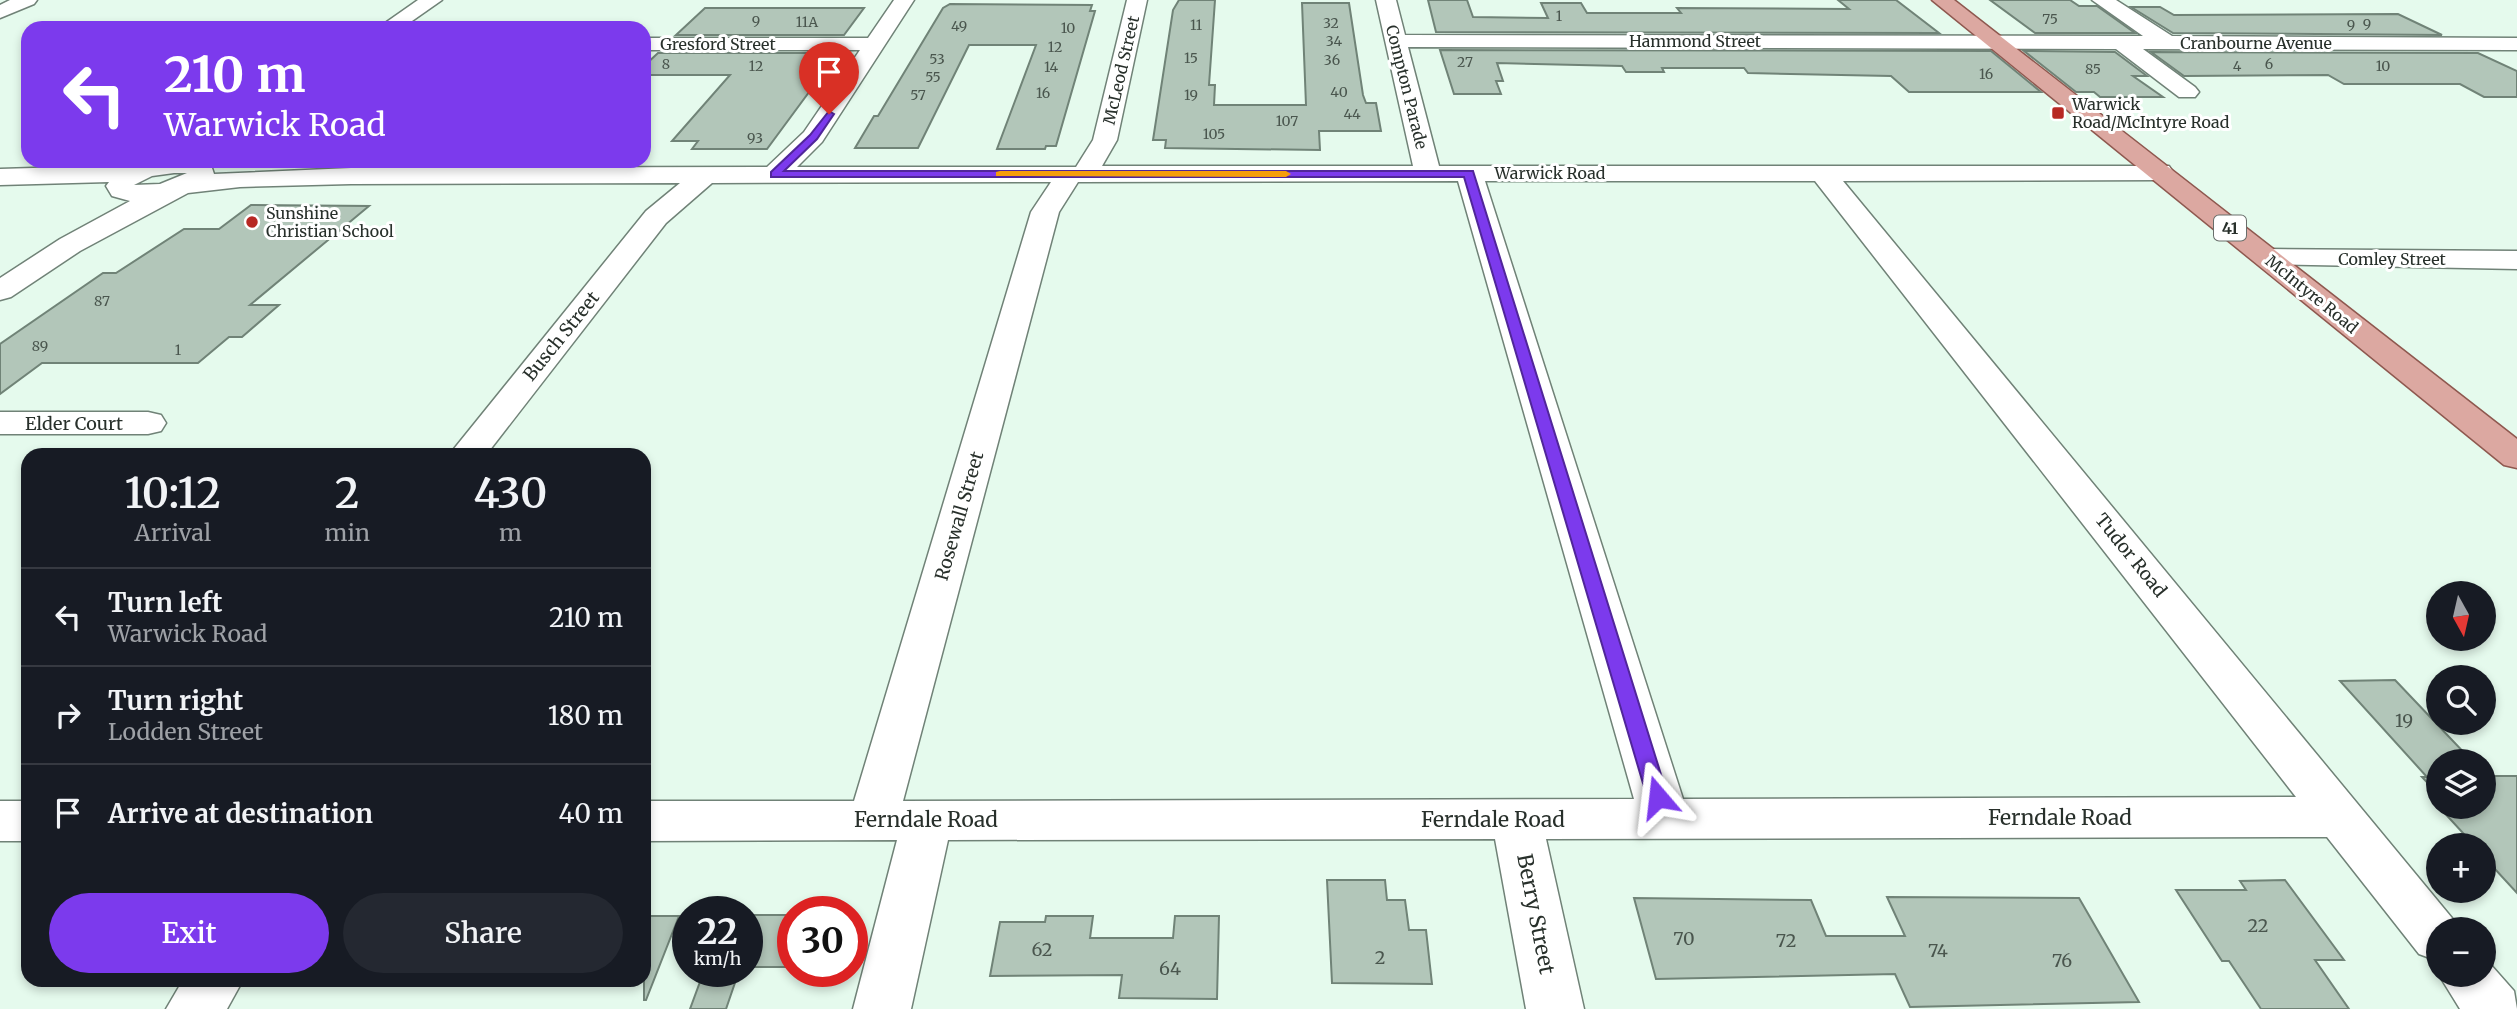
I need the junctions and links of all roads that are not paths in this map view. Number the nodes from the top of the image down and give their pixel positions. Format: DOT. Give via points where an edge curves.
graph roads {
  1 [pos="27,0"];
  2 [pos="432,0"];
  3 [pos="904,0"];
  4 [pos="1137,0"];
  5 [pos="1386,0"];
  6 [pos="1942,0"];
  7 [pos="2102,0"];
  8 [pos="0,12"];
  9 [pos="399,21"];
  10 [pos="1397,41"];
  11 [pos="1995,42"];
  12 [pos="2120,42"];
  13 [pos="2168,43"];
  14 [pos="651,44"];
  15 [pos="875,44"];
  16 [pos="2517,44"];
  17 [pos="2187,92"];
  18 [pos="813,137"];
  19 [pos="1105,140"];
  20 [pos="165,168"];
  21 [pos="2160,172"];
  22 [pos="1469,173"];
  23 [pos="1824,173"];
  24 [pos="192,174"];
  25 [pos="774,174"];
  26 [pos="1038,174"];
  27 [pos="1077,174"];
  28 [pos="1113,174"];
  29 [pos="1428,174"];
  30 [pos="673,175"];
  31 [pos="706,175"];
  32 [pos="801,175"];
  33 [pos="140,176"];
  34 [pos="8,177"];
  35 [pos="1045,212"];
  36 [pos="656,217"];
  37 [pos="70,245"];
  38 [pos="2268,258"];
  39 [pos="2517,260"];
  40 [pos="42,263"];
  41 [pos="0,264"];
  42 [pos="0,291"];
  43 [pos="0,423"];
  44 [pos="148,424"];
  45 [pos="473,448"];
  46 [pos="2517,457"];
  47 [pos="1664,817"];
  48 [pos="2342,817"];
  49 [pos="928,819"];
  50 [pos="873,820"];
  51 [pos="1517,820"];
  52 [pos="0,821"];
  53 [pos="21,821"];
  54 [pos="651,821"];
  55 [pos="2426,923"];
  56 [pos="210,987"];
  57 [pos="2477,987"];
  58 [pos="195,1009"];
  59 [pos="882,1009"];
  60 [pos="1555,1009"];
  61 [pos="2494,1009"];
  1 -- 8 [label="street"];
  2 -- 9 [label="street"];
  3 -- 15 [label="street"];
  4 -- 19 [label="street, McLeod Street"];
  5 -- 10 [label="street, Compton Parade"];
  6 -- 11 [label="main road, McIntyre Road / 41"];
  7 -- 13 [label="street"];
  10 -- 11 [label="street, Hammond Street"];
  10 -- 29 [label="street, Compton Parade"];
  11 -- 12 [label="street, Cranbourne Avenue"];
  11 -- 21 [label="main road, McIntyre Road / 41"];
  12 -- 13 [label="street, Cranbourne Avenue"];
  12 -- 17 [label="street"];
  13 -- 16 [label="street, Cranbourne Avenue"];
  14 -- 15 [label="street, Gresford Street"];
  15 -- 18 [label="street"];
  18 -- 25 [label="street"];
  18 -- 32 [label="street"];
  19 -- 27 [label="street, McLeod Street"];
  19 -- 28 [label="street, McLeod Street"];
  20 -- 33 [label="street"];
  21 -- 23 [label="street, Warwick Road"];
  21 -- 38 [label="main road, McIntyre Road / 41"];
  22 -- 23 [label="street, Warwick Road"];
  22 -- 29 [label="street, Warwick Road"];
  22 -- 47 [label="street"];
  23 -- 48 [label="street, Tudor Road"];
  24 -- 30 [label="street, Warwick Road" via="240,179"];
  24 -- 33 [label="street" via="147,193"];
  24 -- 37 [label="street"];
  25 -- 31 [label="street, Warwick Road"];
  25 -- 32 [label="street, Warwick Road"];
  26 -- 27 [label="street, Warwick Road"];
  26 -- 32 [label="street, Warwick Road"];
  26 -- 35 [label="street, Rosewall Street"];
  27 -- 28 [label="street, Warwick Road"];
  27 -- 35 [label="street, Rosewall Street"];
  28 -- 29 [label="street, Warwick Road"];
  30 -- 31 [label="street, Warwick Road"];
  30 -- 36 [label="street, Busch Street"];
  31 -- 36 [label="street, Busch Street"];
  33 -- 34 [label="street"];
  33 -- 37 [label="street" via="116,206"];
  35 -- 50 [label="street, Rosewall Street"];
  36 -- 45 [label="street, Busch Street"];
  37 -- 40 [label="street"];
  38 -- 39 [label="street, Comley Street"];
  38 -- 46 [label="main road, McIntyre Road / 41"];
  40 -- 41 [label="street"];
  40 -- 42 [label="street"];
  43 -- 44 [label="street, Elder Court"];
  47 -- 48 [label="street, Ferndale Road"];
  47 -- 51 [label="street, Ferndale Road"];
  48 -- 55 [label="street, Tudor Road"];
  49 -- 50 [label="street, Ferndale Road"];
  49 -- 51 [label="street, Ferndale Road"];
  49 -- 59 [label="street"];
  50 -- 54 [label="street, Ferndale Road"];
  51 -- 60 [label="street, Berry Street"];
  52 -- 53 [label="street"];
  56 -- 58 [label="street"];
  57 -- 61 [label="street"];
}
